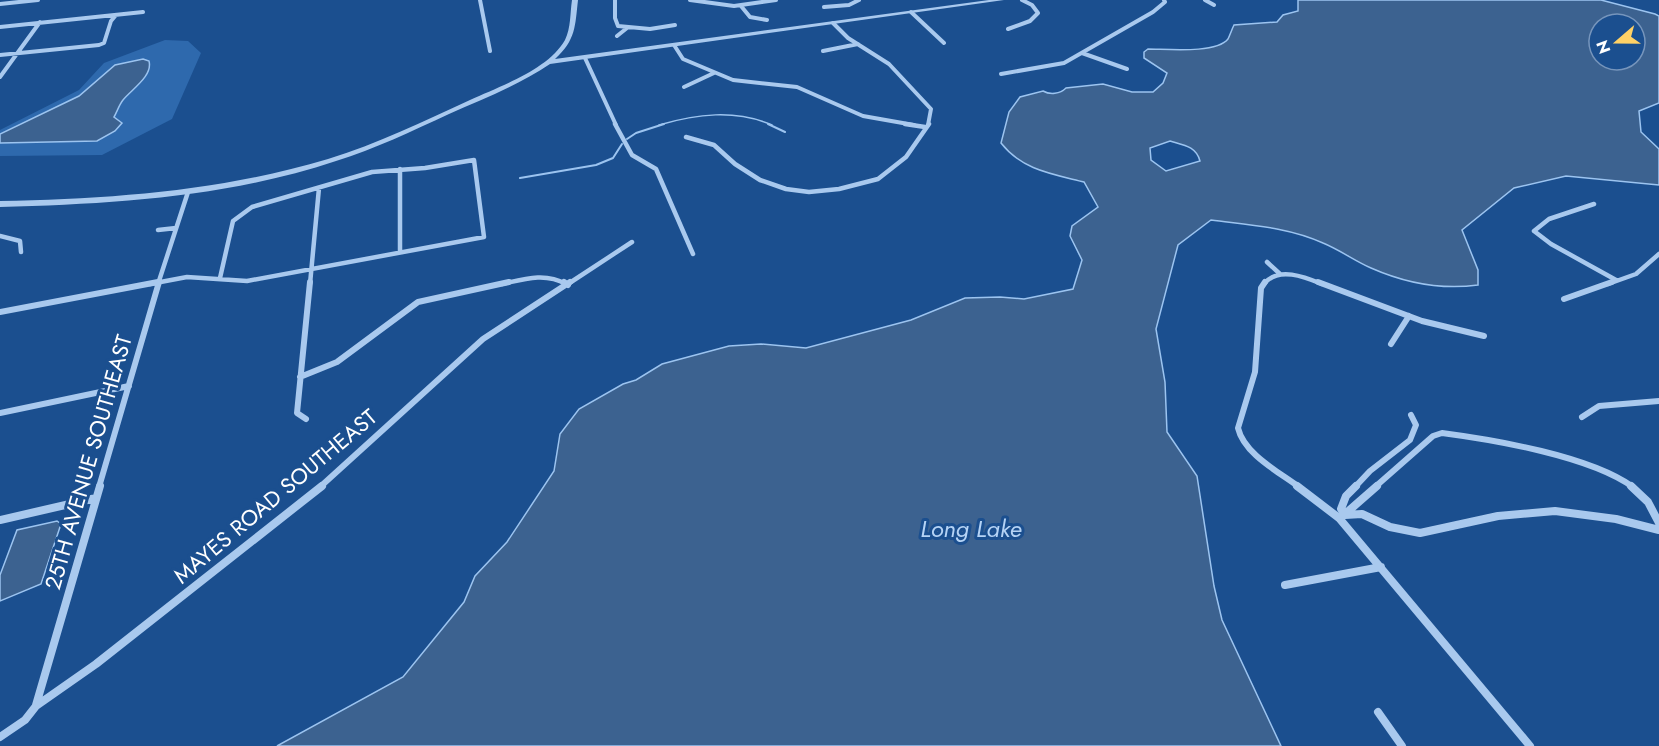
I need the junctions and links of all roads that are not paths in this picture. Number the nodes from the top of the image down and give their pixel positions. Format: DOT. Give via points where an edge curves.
graph roads {
  1 [pos="38,0"];
  2 [pos="480,0"];
  3 [pos="575,0"];
  4 [pos="615,0"];
  5 [pos="690,0"];
  6 [pos="776,0"];
  7 [pos="859,0"];
  8 [pos="1001,0"];
  9 [pos="1022,0"];
  10 [pos="1164,0"];
  11 [pos="1205,0"];
  12 [pos="0,4"];
  13 [pos="1214,5"];
  14 [pos="741,6"];
  15 [pos="824,7"];
  16 [pos="143,12"];
  17 [pos="911,12"];
  18 [pos="117,14"];
  19 [pos="767,20"];
  20 [pos="40,22"];
  21 [pos="833,23"];
  22 [pos="675,25"];
  23 [pos="0,27"];
  24 [pos="627,28"];
  25 [pos="1008,28"];
  26 [pos="617,36"];
  27 [pos="944,43"];
  28 [pos="858,44"];
  29 [pos="674,45"];
  30 [pos="490,51"];
  31 [pos="823,51"];
  32 [pos="18,52"];
  33 [pos="1082,53"];
  34 [pos="0,55"];
  35 [pos="585,58"];
  36 [pos="548,63"];
  37 [pos="1127,69"];
  38 [pos="714,73"];
  39 [pos="1001,74"];
  40 [pos="0,77"];
  41 [pos="684,87"];
  42 [pos="925,127"];
  43 [pos="686,137"];
  44 [pos="400,169"];
  45 [pos="319,188"];
  46 [pos="188,192"];
  47 [pos="1594,204"];
  48 [pos="1,205"];
  49 [pos="176,228"];
  50 [pos="158,230"];
  51 [pos="0,236"];
  52 [pos="632,242"];
  53 [pos="21,252"];
  54 [pos="400,252"];
  55 [pos="693,254"];
  56 [pos="1659,254"];
  57 [pos="1267,262"];
  58 [pos="311,268"];
  59 [pos="1280,274"];
  60 [pos="220,278"];
  61 [pos="1616,280"];
  62 [pos="159,282"];
  63 [pos="568,285"];
  64 [pos="1564,299"];
  65 [pos="0,312"];
  66 [pos="1409,316"];
  67 [pos="1484,336"];
  68 [pos="1391,344"];
  69 [pos="300,377"];
  70 [pos="129,386"];
  71 [pos="1659,401"];
  72 [pos="0,413"];
  73 [pos="1411,415"];
  74 [pos="1582,417"];
  75 [pos="306,419"];
  76 [pos="96,498"];
  77 [pos="1342,516"];
  78 [pos="0,520"];
  79 [pos="1659,522"];
  80 [pos="1659,530"];
  81 [pos="1381,567"];
  82 [pos="1285,585"];
  83 [pos="36,706"];
  84 [pos="1378,712"];
  85 [pos="0,738"];
  86 [pos="1402,746"];
  87 [pos="1530,746"];
  1 -- 12 [label="street"];
  2 -- 30 [label="street"];
  3 -- 36 [label="street" via="570,37"];
  4 -- 24 [label="street" via="615,22"];
  5 -- 14 [label="street"];
  6 -- 14 [label="street"];
  7 -- 15 [label="street"];
  8 -- 17 [label="street"];
  9 -- 25 [label="street" via="1038,14 1024,24"];
  10 -- 33 [label="street" via="1153,12"];
  11 -- 13 [label="street"];
  14 -- 19 [label="street" via="750,17"];
  16 -- 18 [label="street"];
  17 -- 21 [label="street"];
  17 -- 27 [label="street"];
  18 -- 20 [label="street"];
  18 -- 32 [label="street" via="102,44"];
  20 -- 23 [label="street"];
  20 -- 32 [label="street"];
  21 -- 28 [label="street"];
  21 -- 29 [label="street"];
  22 -- 24 [label="street"];
  24 -- 26 [label="street"];
  28 -- 31 [label="street"];
  28 -- 42 [label="street" via="883,59 928,104 932,118"];
  29 -- 35 [label="street"];
  29 -- 38 [label="street" via="683,59"];
  32 -- 34 [label="street"];
  32 -- 40 [label="street"];
  33 -- 37 [label="street"];
  33 -- 39 [label="street" via="1064,63"];
  35 -- 36 [label="street"];
  35 -- 55 [label="street" via="625,145 632,155 656,169"];
  36 -- 46 [label="street" via="423,124 357,151 273,176"];
  38 -- 41 [label="street"];
  38 -- 42 [label="street" via="744,83 797,87 863,116"];
  42 -- 43 [label="street" via="906,157 878,179 809,192 760,180 714,145"];
  44 -- 45 [label="street" via="372,172"];
  44 -- 54 [label="street"];
  44 -- 54 [label="street" via="474,160 484,237"];
  45 -- 58 [label="street"];
  45 -- 60 [label="street" via="241,213 233,221"];
  46 -- 48 [label="street" via="117,200"];
  46 -- 49 [label="street, 25TH AVENUE SOUTHEAST"];
  47 -- 61 [label="street" via="1549,219 1534,231"];
  49 -- 50 [label="street"];
  49 -- 62 [label="street, 25TH AVENUE SOUTHEAST"];
  51 -- 53 [label="street" via="20,241"];
  52 -- 63 [label="street, MAYES ROAD SOUTHEAST"];
  54 -- 58 [label="street"];
  56 -- 61 [label="street" via="1641,270"];
  57 -- 59 [label="street"];
  58 -- 60 [label="street" via="247,280"];
  58 -- 69 [label="street"];
  59 -- 66 [label="street" via="1312,279"];
  59 -- 77 [label="street" via="1261,288 1255,372 1238,428 1240,436 1252,451"];
  60 -- 62 [label="street" via="196,276"];
  61 -- 64 [label="street"];
  62 -- 65 [label="street"];
  62 -- 70 [label="street, 25TH AVENUE SOUTHEAST"];
  63 -- 69 [label="street" via="541,276 422,300 338,363"];
  63 -- 83 [label="street, MAYES ROAD SOUTHEAST" via="487,336 307,500"];
  66 -- 67 [label="street"];
  66 -- 68 [label="street"];
  69 -- 75 [label="street" via="297,413"];
  70 -- 72 [label="street"];
  70 -- 76 [label="street, 25TH AVENUE SOUTHEAST"];
  71 -- 74 [label="street" via="1599,406"];
  73 -- 77 [label="street" via="1416,425 1410,440 1370,471 1346,496"];
  76 -- 78 [label="street"];
  76 -- 83 [label="street, 25TH AVENUE SOUTHEAST"];
  77 -- 79 [label="street" via="1433,436 1442,433 1531,450 1616,476 1641,494 1655,509"];
  77 -- 80 [label="street" via="1362,514 1390,527 1420,532 1498,516 1555,511 1616,519"];
  77 -- 81 [label="street"];
  81 -- 82 [label="street"];
  81 -- 87 [label="street"];
  83 -- 85 [label="street, MAYES ROAD SOUTHEAST" via="25,720"];
  84 -- 86 [label="street"];
}
